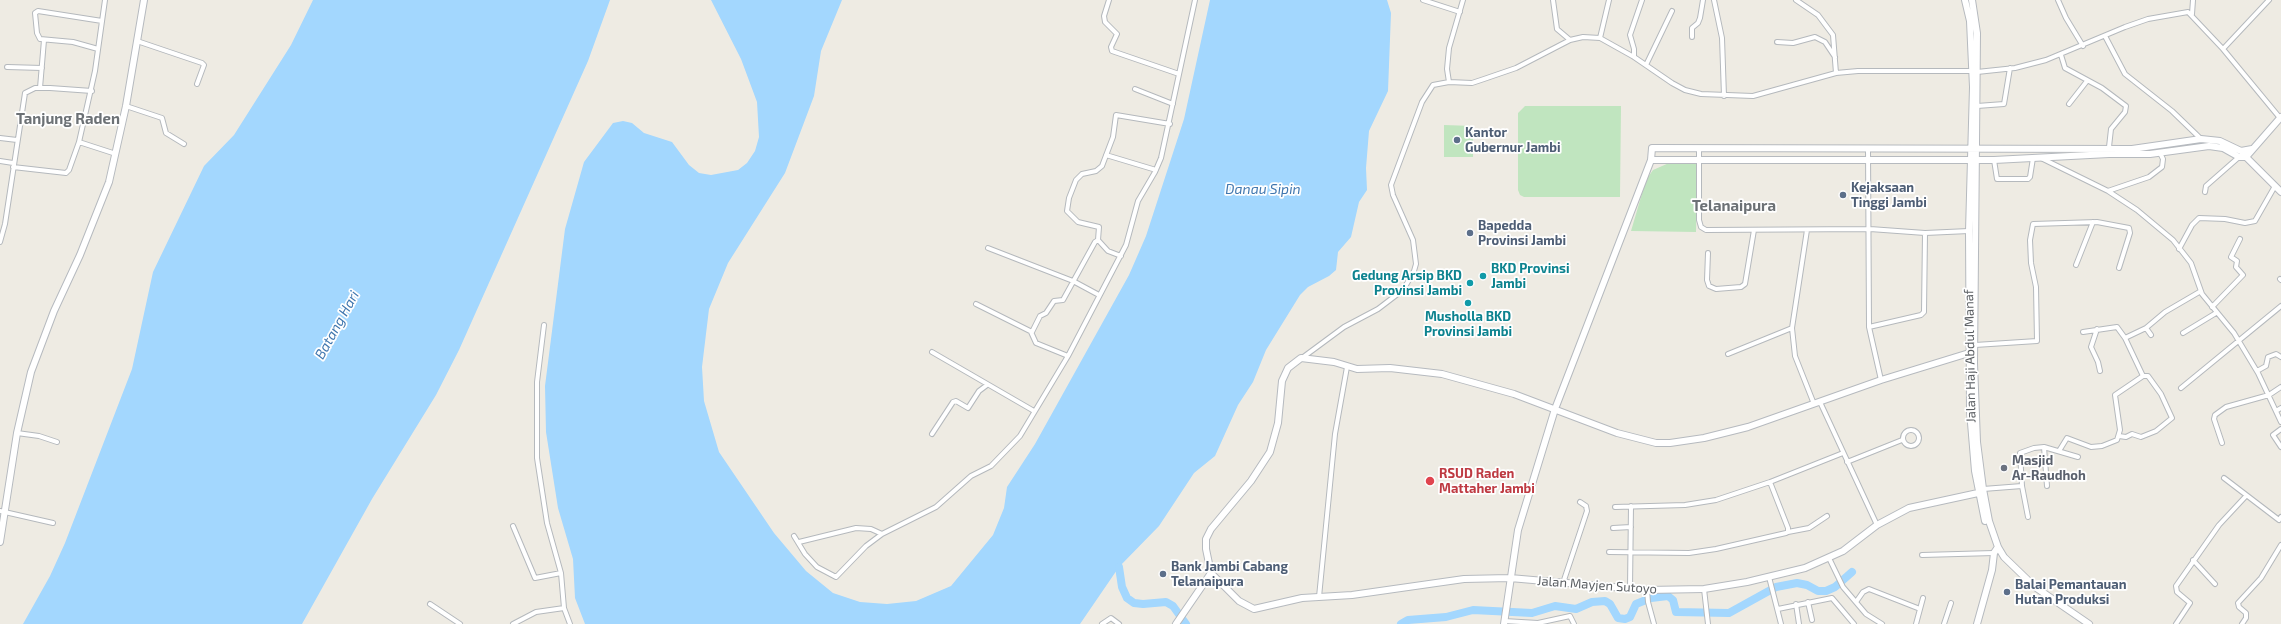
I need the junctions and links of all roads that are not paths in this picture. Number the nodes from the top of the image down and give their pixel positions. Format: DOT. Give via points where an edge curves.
graph roads {
  1 [pos="105,0"];
  2 [pos="144,0"];
  3 [pos="1109,0"];
  4 [pos="1195,0"];
  5 [pos="1423,0"];
  6 [pos="1463,0"];
  7 [pos="1553,0"];
  8 [pos="1609,0"];
  9 [pos="1642,0"];
  10 [pos="1703,0"];
  11 [pos="1714,0"];
  12 [pos="1796,0"];
  13 [pos="1965,0"];
  14 [pos="1972,0"];
  15 [pos="2058,0"];
  16 [pos="2193,0"];
  17 [pos="2269,0"];
  18 [pos="1672,11"];
  19 [pos="1460,12"];
  20 [pos="2192,14"];
  21 [pos="102,21"];
  22 [pos="2105,36"];
  23 [pos="1692,37"];
  24 [pos="1600,38"];
  25 [pos="44,40"];
  26 [pos="1570,40"];
  27 [pos="137,42"];
  28 [pos="1777,42"];
  29 [pos="2083,46"];
  30 [pos="98,49"];
  31 [pos="2223,49"];
  32 [pos="2060,55"];
  33 [pos="1634,57"];
  34 [pos="1836,57"];
  35 [pos="1646,66"];
  36 [pos="7,67"];
  37 [pos="42,68"];
  38 [pos="2010,68"];
  39 [pos="1975,72"];
  40 [pos="1836,73"];
  41 [pos="1179,74"];
  42 [pos="2087,81"];
  43 [pos="1449,82"];
  44 [pos="197,84"];
  45 [pos="40,88"];
  46 [pos="1135,89"];
  47 [pos="92,91"];
  48 [pos="1724,96"];
  49 [pos="1173,104"];
  50 [pos="2069,104"];
  51 [pos="126,106"];
  52 [pos="1977,106"];
  53 [pos="2281,117"];
  54 [pos="1170,124"];
  55 [pos="0,138"];
  56 [pos="17,140"];
  57 [pos="2201,140"];
  58 [pos="80,142"];
  59 [pos="184,144"];
  60 [pos="2109,147"];
  61 [pos="1699,148"];
  62 [pos="1868,148"];
  63 [pos="1975,149"];
  64 [pos="2132,152"];
  65 [pos="2160,153"];
  66 [pos="116,154"];
  67 [pos="1106,155"];
  68 [pos="2242,155"];
  69 [pos="2036,158"];
  70 [pos="1651,160"];
  71 [pos="1700,160"];
  72 [pos="1869,160"];
  73 [pos="1974,160"];
  74 [pos="1994,160"];
  75 [pos="0,161"];
  76 [pos="13,165"];
  77 [pos="1156,170"];
  78 [pos="2275,186"];
  79 [pos="2108,191"];
  80 [pos="2205,192"];
  81 [pos="2281,192"];
  82 [pos="2093,222"];
  83 [pos="1870,229"];
  84 [pos="1754,230"];
  85 [pos="1807,230"];
  86 [pos="1969,231"];
  87 [pos="1925,233"];
  88 [pos="2240,239"];
  89 [pos="1098,240"];
  90 [pos="0,242"];
  91 [pos="988,248"];
  92 [pos="2180,248"];
  93 [pos="1708,253"];
  94 [pos="1121,256"];
  95 [pos="2076,265"];
  96 [pos="2119,268"];
  97 [pos="1073,281"];
  98 [pos="2201,291"];
  99 [pos="1099,295"];
  100 [pos="976,304"];
  101 [pos="2281,306"];
  102 [pos="2212,307"];
  103 [pos="2216,312"];
  104 [pos="1972,320"];
  105 [pos="544,325"];
  106 [pos="1869,327"];
  107 [pos="1792,328"];
  108 [pos="2146,328"];
  109 [pos="2097,329"];
  110 [pos="1030,332"];
  111 [pos="2083,332"];
  112 [pos="2183,333"];
  113 [pos="2151,335"];
  114 [pos="2125,338"];
  115 [pos="2239,341"];
  116 [pos="1975,345"];
  117 [pos="932,352"];
  118 [pos="1969,352"];
  119 [pos="1728,354"];
  120 [pos="1068,356"];
  121 [pos="2281,357"];
  122 [pos="1301,358"];
  123 [pos="1347,367"];
  124 [pos="2100,371"];
  125 [pos="2257,371"];
  126 [pos="2143,376"];
  127 [pos="1881,380"];
  128 [pos="987,385"];
  129 [pos="2281,387"];
  130 [pos="2181,388"];
  131 [pos="2269,395"];
  132 [pos="1817,403"];
  133 [pos="2281,408"];
  134 [pos="1555,409"];
  135 [pos="1034,411"];
  136 [pos="1973,411"];
  137 [pos="2276,411"];
  138 [pos="2281,422"];
  139 [pos="2281,429"];
  140 [pos="17,433"];
  141 [pos="932,434"];
  142 [pos="2119,436"];
  143 [pos="1902,440"];
  144 [pos="57,442"];
  145 [pos="2222,443"];
  146 [pos="2044,447"];
  147 [pos="2281,447"];
  148 [pos="2058,451"];
  149 [pos="1843,453"];
  150 [pos="2078,457"];
  151 [pos="1847,462"];
  152 [pos="2224,478"];
  153 [pos="1770,482"];
  154 [pos="2022,486"];
  155 [pos="2047,486"];
  156 [pos="1980,491"];
  157 [pos="2246,496"];
  158 [pos="1580,502"];
  159 [pos="1631,506"];
  160 [pos="1615,507"];
  161 [pos="2,511"];
  162 [pos="1827,516"];
  163 [pos="2028,517"];
  164 [pos="2280,519"];
  165 [pos="53,523"];
  166 [pos="1877,525"];
  167 [pos="513,526"];
  168 [pos="1631,527"];
  169 [pos="1612,528"];
  170 [pos="1788,532"];
  171 [pos="882,534"];
  172 [pos="794,536"];
  173 [pos="0,542"];
  174 [pos="800,542"];
  175 [pos="2281,545"];
  176 [pos="1996,550"];
  177 [pos="1609,552"];
  178 [pos="1632,553"];
  179 [pos="1922,555"];
  180 [pos="1829,558"];
  181 [pos="2193,560"];
  182 [pos="561,573"];
  183 [pos="1211,573"];
  184 [pos="1510,578"];
  185 [pos="1770,580"];
  186 [pos="1563,583"];
  187 [pos="2215,584"];
  188 [pos="1630,588"];
  189 [pos="1704,589"];
  190 [pos="1647,590"];
  191 [pos="1319,597"];
  192 [pos="1923,598"];
  193 [pos="1808,602"];
  194 [pos="1856,602"];
  195 [pos="1951,602"];
  196 [pos="430,604"];
  197 [pos="1796,604"];
  198 [pos="564,608"];
  199 [pos="1778,609"];
  200 [pos="1920,609"];
  201 [pos="1812,620"];
  202 [pos="1504,621"];
  203 [pos="1708,622"];
  204 [pos="460,624"];
  205 [pos="513,624"];
  206 [pos="570,624"];
  207 [pos="1102,624"];
  208 [pos="1119,624"];
  209 [pos="1176,624"];
  210 [pos="1574,624"];
  211 [pos="1654,624"];
  212 [pos="1781,624"];
  213 [pos="1799,624"];
  214 [pos="1854,624"];
  215 [pos="1882,624"];
  216 [pos="1916,624"];
  217 [pos="1944,624"];
  218 [pos="1977,624"];
  219 [pos="2082,624"];
  220 [pos="2089,624"];
  221 [pos="2176,624"];
  222 [pos="2242,624"];
  1 -- 21 [label="street"];
  2 -- 27 [label="main road"];
  3 -- 41 [label="street" via="1104,16 1105,22 1117,34 1112,51"];
  4 -- 41 [label="street"];
  5 -- 19 [label="street"];
  6 -- 19 [label="street"];
  7 -- 26 [label="street" via="1557,29"];
  8 -- 24 [label="street"];
  9 -- 33 [label="street" via="1630,35"];
  10 -- 23 [label="street" via="1700,18 1692,28"];
  11 -- 48 [label="street" via="1722,38"];
  12 -- 34 [label="street" via="1818,15 1832,33"];
  13 -- 39 [label="main road" via="1970,21"];
  14 -- 39 [label="main road" via="1978,33"];
  15 -- 29 [label="street"];
  16 -- 20 [label="street"];
  17 -- 31 [label="street"];
  18 -- 35 [label="street"];
  19 -- 43 [label="street" via="1449,48"];
  20 -- 22 [label="street" via="2182,12 2148,19"];
  20 -- 31 [label="street"];
  21 -- 25 [label="street" via="37,12 37,34 38,38"];
  21 -- 30 [label="street"];
  22 -- 29 [label="street"];
  22 -- 57 [label="street" via="2125,74 2172,111"];
  24 -- 26 [label="street" via="1583,37"];
  24 -- 33 [label="street"];
  25 -- 30 [label="street" via="73,42"];
  25 -- 37 [label="street"];
  26 -- 43 [label="street" via="1516,68 1484,80"];
  27 -- 44 [label="street" via="202,63 204,66"];
  27 -- 51 [label="main road"];
  28 -- 34 [label="street" via="1793,43 1815,37 1825,42"];
  29 -- 32 [label="street"];
  30 -- 47 [label="street"];
  31 -- 53 [label="street"];
  32 -- 38 [label="street"];
  32 -- 42 [label="street" via="2065,68"];
  33 -- 35 [label="street"];
  34 -- 40 [label="street"];
  35 -- 48 [label="street" via="1685,90"];
  36 -- 37 [label="street"];
  37 -- 45 [label="street"];
  38 -- 39 [label="street"];
  38 -- 52 [label="street" via="2004,104"];
  39 -- 40 [label="street" via="1882,70"];
  39 -- 52 [label="main road"];
  39 -- 63 [label="main road"];
  40 -- 48 [label="street" via="1753,96"];
  41 -- 49 [label="street"];
  42 -- 50 [label="street"];
  42 -- 60 [label="street" via="2102,88 2126,107 2111,129"];
  43 -- 122 [label="street" via="1433,85 1422,102 1391,185 1416,251 1416,264 1406,285 1378,308 1344,327"];
  45 -- 47 [label="street"];
  45 -- 56 [label="street" via="26,90"];
  46 -- 49 [label="street"];
  47 -- 58 [label="street"];
  49 -- 54 [label="street"];
  51 -- 59 [label="street" via="162,118 164,130"];
  51 -- 66 [label="main road"];
  52 -- 63 [label="main road"];
  53 -- 68 [label="main road" via="2252,149"];
  54 -- 67 [label="street" via="1116,115 1113,137"];
  54 -- 77 [label="street"];
  55 -- 56 [label="street"];
  56 -- 76 [label="street"];
  57 -- 64 [label="main road"];
  57 -- 68 [label="main road" via="2220,141"];
  58 -- 66 [label="street"];
  58 -- 76 [label="street" via="66,173"];
  60 -- 63 [label="main road"];
  60 -- 64 [label="main road"];
  61 -- 62 [label="main road"];
  61 -- 70 [label="main road" via="1652,148"];
  61 -- 71 [label="street"];
  62 -- 63 [label="main road"];
  62 -- 72 [label="street"];
  63 -- 73 [label="main road"];
  64 -- 65 [label="main road"];
  64 -- 69 [label="main road"];
  65 -- 68 [label="main road" via="2215,146"];
  65 -- 79 [label="street" via="2163,159 2162,167 2149,176"];
  66 -- 140 [label="main road" via="109,182 30,372"];
  67 -- 77 [label="street"];
  67 -- 89 [label="street" via="1099,169 1082,174 1076,180 1066,209 1078,222 1099,227"];
  68 -- 78 [label="main road"];
  68 -- 80 [label="street" via="2206,186"];
  69 -- 74 [label="main road"];
  69 -- 74 [label="street" via="2028,179 1997,179"];
  69 -- 79 [label="street"];
  70 -- 71 [label="main road"];
  70 -- 134 [label="main road"];
  71 -- 72 [label="main road"];
  71 -- 84 [label="street" via="1698,213 1701,227 1720,231"];
  72 -- 73 [label="main road"];
  72 -- 83 [label="street"];
  73 -- 74 [label="main road"];
  73 -- 86 [label="main road, Jalan Haji Abdul Manaf"];
  73 -- 104 [label="main road, Jalan Haji Abdul Manaf"];
  75 -- 76 [label="street"];
  76 -- 90 [label="street"];
  77 -- 94 [label="street" via="1138,201"];
  78 -- 81 [label="main road"];
  78 -- 92 [label="street" via="2255,221 2245,223 2225,219 2197,219"];
  79 -- 92 [label="street" via="2137,210"];
  82 -- 95 [label="street"];
  82 -- 96 [label="street" via="2127,227 2130,230"];
  82 -- 116 [label="street" via="2036,223 2032,226 2031,263 2036,287 2037,341"];
  83 -- 85 [label="street"];
  83 -- 87 [label="street"];
  83 -- 106 [label="street"];
  84 -- 85 [label="street"];
  84 -- 93 [label="street" via="1745,284 1741,288 1716,289 1709,286"];
  85 -- 107 [label="street"];
  86 -- 87 [label="street"];
  86 -- 104 [label="main road, Jalan Haji Abdul Manaf"];
  87 -- 106 [label="street" via="1924,312 1921,315"];
  88 -- 102 [label="street" via="2231,257 2237,262 2236,268 2243,275"];
  89 -- 94 [label="street" via="1108,251"];
  89 -- 97 [label="street"];
  91 -- 97 [label="street"];
  92 -- 98 [label="street" via="2194,270"];
  94 -- 99 [label="street"];
  97 -- 99 [label="street"];
  97 -- 110 [label="street" via="1063,300 1054,301"];
  98 -- 102 [label="street"];
  98 -- 108 [label="street" via="2165,312"];
  99 -- 120 [label="street"];
  100 -- 110 [label="street"];
  101 -- 115 [label="street"];
  102 -- 103 [label="street"];
  103 -- 112 [label="street"];
  103 -- 115 [label="street"];
  104 -- 116 [label="main road, Jalan Haji Abdul Manaf"];
  104 -- 118 [label="main road, Jalan Haji Abdul Manaf"];
  105 -- 182 [label="street" via="537,382 537,458 546,516"];
  106 -- 127 [label="street"];
  107 -- 119 [label="street"];
  107 -- 132 [label="street" via="1795,356"];
  108 -- 113 [label="street"];
  108 -- 114 [label="street"];
  109 -- 111 [label="street"];
  109 -- 114 [label="street" via="2117,327"];
  109 -- 124 [label="street" via="2091,347"];
  110 -- 120 [label="street" via="1036,342"];
  114 -- 126 [label="street"];
  115 -- 125 [label="street"];
  115 -- 130 [label="street"];
  116 -- 136 [label="main road, Jalan Haji Abdul Manaf"];
  117 -- 128 [label="street"];
  118 -- 127 [label="main road"];
  118 -- 136 [label="main road, Jalan Haji Abdul Manaf"];
  120 -- 135 [label="street"];
  121 -- 125 [label="street" via="2276,354 2268,357 2266,366"];
  122 -- 123 [label="main road" via="1328,361"];
  122 -- 183 [label="main road" via="1288,368 1282,381 1278,423 1270,452 1206,539"];
  123 -- 134 [label="main road" via="1407,369 1442,374"];
  123 -- 191 [label="street" via="1335,434"];
  125 -- 131 [label="street"];
  126 -- 142 [label="street" via="2115,395 2120,417"];
  126 -- 142 [label="street" via="2148,376 2153,381 2172,413 2172,418 2156,431 2141,437 2132,434 2126,437"];
  127 -- 132 [label="main road"];
  128 -- 135 [label="street"];
  128 -- 141 [label="street" via="979,391 968,408 956,401 953,402"];
  129 -- 131 [label="street"];
  131 -- 137 [label="street"];
  131 -- 145 [label="street" via="2236,403 2215,415"];
  132 -- 134 [label="main road" via="1748,427 1670,443 1656,443 1617,433"];
  132 -- 149 [label="street"];
  133 -- 137 [label="street"];
  134 -- 184 [label="main road" via="1518,530"];
  135 -- 171 [label="street" via="1020,436 991,466 971,476 936,507"];
  136 -- 156 [label="main road, Jalan Haji Abdul Manaf"];
  137 -- 138 [label="street"];
  139 -- 147 [label="street" via="2273,436"];
  140 -- 144 [label="street"];
  140 -- 161 [label="main road"];
  142 -- 148 [label="street" via="2111,443 2091,447 2067,438"];
  143 -- 143 [label="street" via="1906,430 1911,429 1919,436 1915,445 1905,444"];
  143 -- 151 [label="street"];
  146 -- 148 [label="street"];
  146 -- 154 [label="street" via="2019,454"];
  146 -- 155 [label="street"];
  148 -- 150 [label="street"];
  149 -- 151 [label="street"];
  149 -- 153 [label="street"];
  151 -- 166 [label="street"];
  152 -- 157 [label="street"];
  153 -- 159 [label="street" via="1705,502"];
  153 -- 170 [label="street"];
  154 -- 156 [label="street"];
  154 -- 163 [label="street"];
  156 -- 166 [label="main road, Jalan Mayjen Sutoyo" via="1915,506"];
  156 -- 176 [label="main road, Jalan Haji Abdul Manaf" via="1990,538"];
  157 -- 164 [label="street"];
  157 -- 181 [label="street" via="2219,525"];
  158 -- 186 [label="street" via="1586,506 1587,511"];
  159 -- 160 [label="street"];
  159 -- 168 [label="street"];
  161 -- 165 [label="street"];
  161 -- 173 [label="main road"];
  162 -- 170 [label="street" via="1809,528"];
  166 -- 180 [label="main road, Jalan Mayjen Sutoyo" via="1843,551"];
  167 -- 182 [label="street" via="535,578"];
  168 -- 169 [label="street"];
  168 -- 178 [label="street"];
  170 -- 178 [label="street" via="1703,551"];
  171 -- 174 [label="street" via="870,529 856,528"];
  171 -- 174 [label="street" via="836,577 817,567 805,554"];
  172 -- 174 [label="street"];
  175 -- 222 [label="street" via="2261,578 2238,603 2246,613"];
  176 -- 179 [label="street"];
  176 -- 218 [label="main road"];
  176 -- 219 [label="main road" via="2005,564 2026,584"];
  176 -- 220 [label="main road" via="2029,581"];
  177 -- 178 [label="street"];
  178 -- 188 [label="street"];
  180 -- 185 [label="main road, Jalan Mayjen Sutoyo"];
  180 -- 194 [label="street" via="1837,578"];
  181 -- 187 [label="street"];
  181 -- 221 [label="street" via="2176,586 2176,590 2190,603"];
  182 -- 198 [label="street"];
  183 -- 191 [label="main road, Jalan Mayjen Sutoyo" via="1239,601 1254,609 1293,599"];
  183 -- 209 [label="main road"];
  184 -- 186 [label="main road, Jalan Mayjen Sutoyo"];
  184 -- 191 [label="main road, Jalan Mayjen Sutoyo" via="1464,579"];
  184 -- 202 [label="main road"];
  185 -- 189 [label="main road, Jalan Mayjen Sutoyo"];
  185 -- 199 [label="street"];
  186 -- 188 [label="main road, Jalan Mayjen Sutoyo"];
  188 -- 190 [label="main road, Jalan Mayjen Sutoyo"];
  189 -- 190 [label="main road, Jalan Mayjen Sutoyo"];
  189 -- 203 [label="street"];
  190 -- 211 [label="street"];
  192 -- 200 [label="street"];
  193 -- 197 [label="street"];
  193 -- 201 [label="street"];
  193 -- 214 [label="street" via="1832,598"];
  194 -- 200 [label="street" via="1863,592 1869,589"];
  194 -- 215 [label="street" via="1866,614"];
  195 -- 217 [label="street"];
  196 -- 204 [label="street"];
  197 -- 199 [label="street"];
  197 -- 213 [label="street"];
  198 -- 205 [label="street" via="536,612"];
  198 -- 206 [label="street"];
  199 -- 212 [label="street"];
  200 -- 216 [label="street"];
  202 -- 210 [label="street" via="1538,623 1570,616"];
  207 -- 208 [label="street" via="1111,618"];
}
